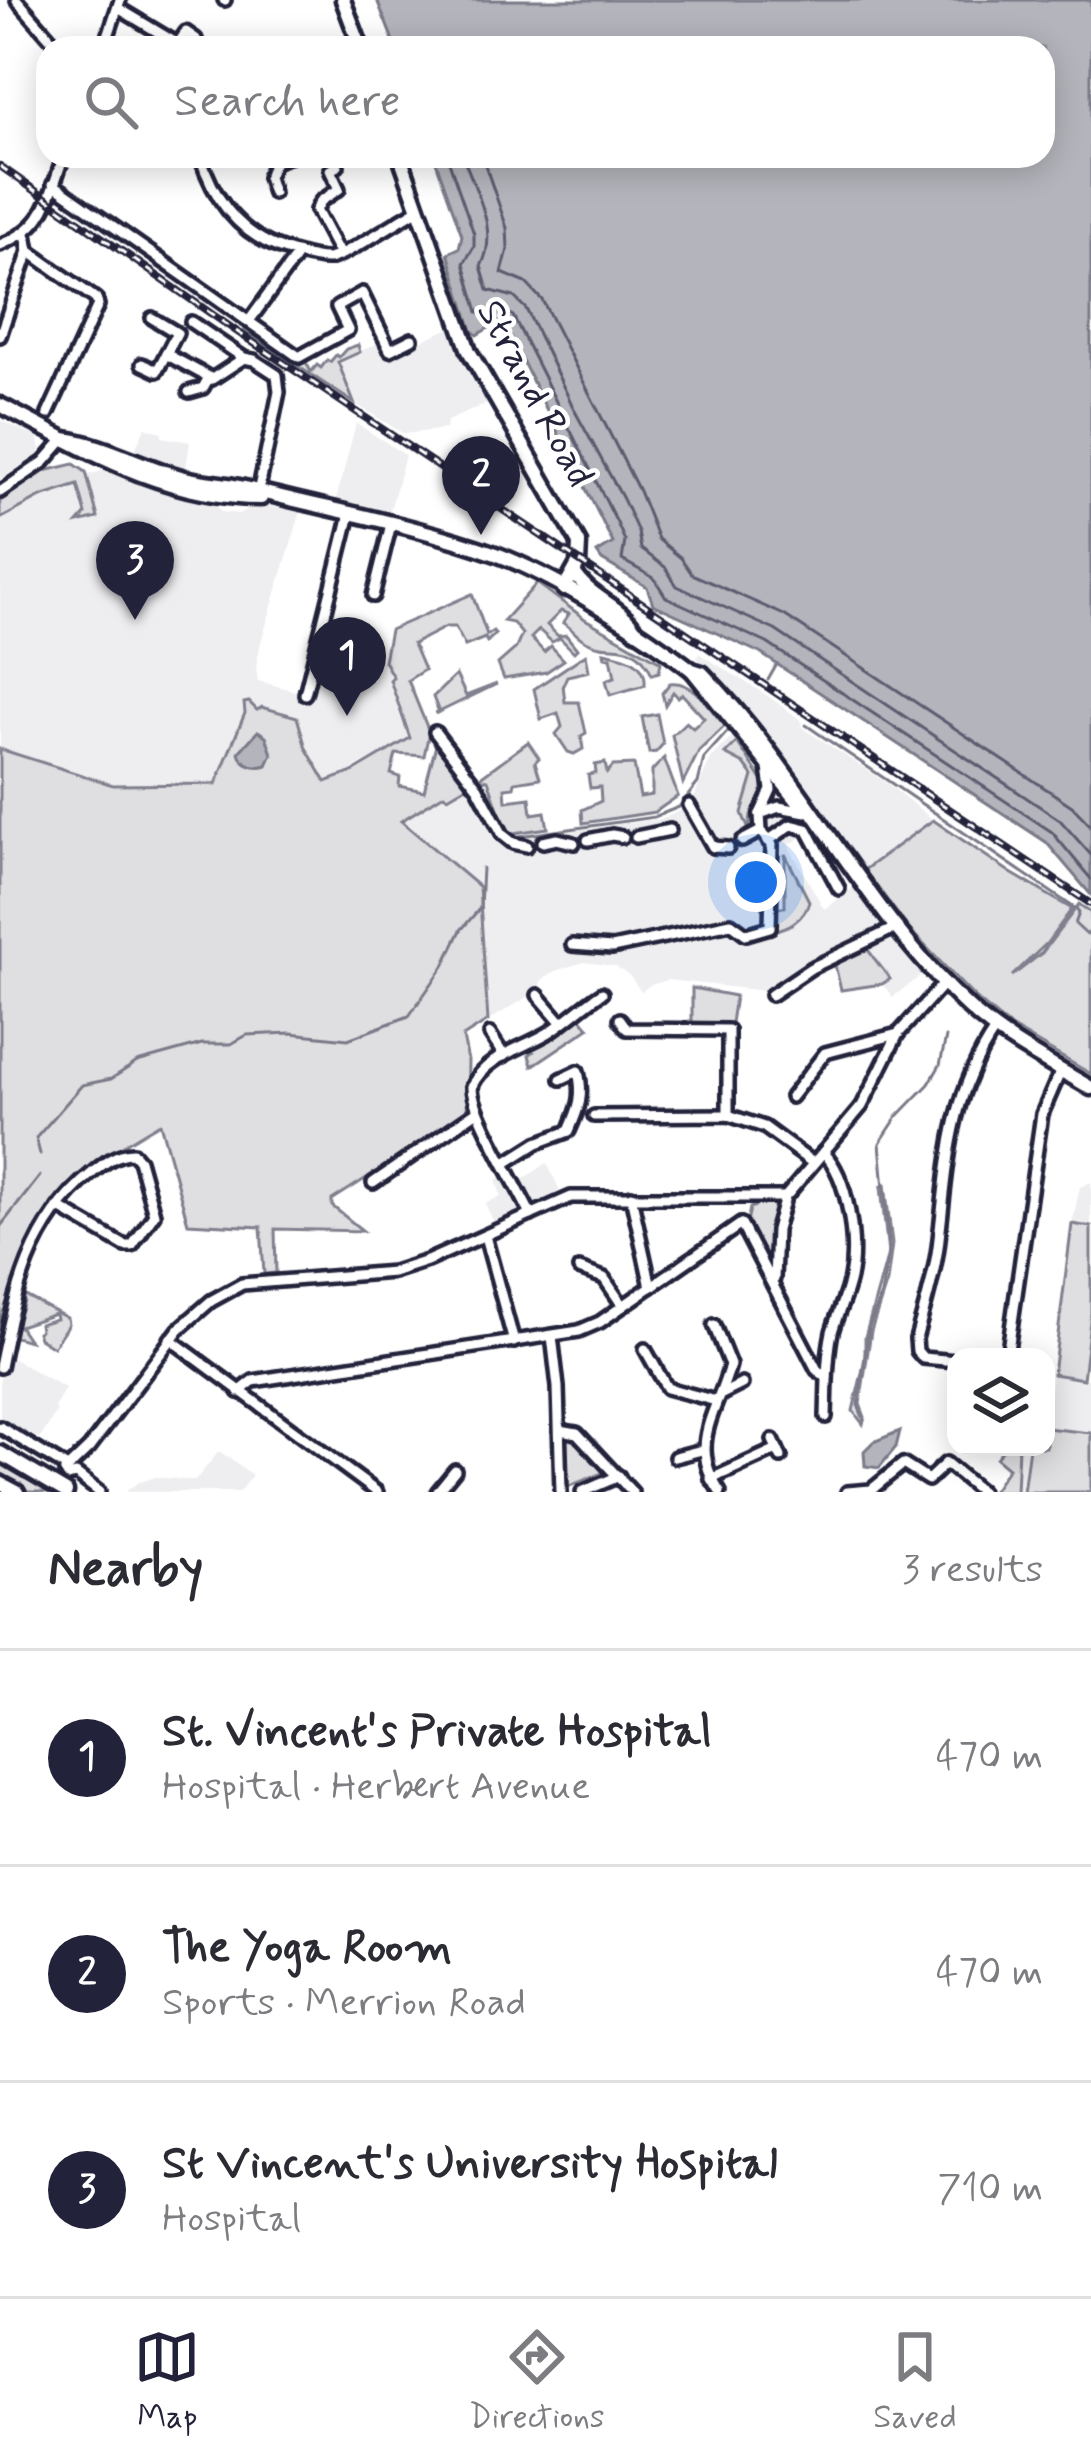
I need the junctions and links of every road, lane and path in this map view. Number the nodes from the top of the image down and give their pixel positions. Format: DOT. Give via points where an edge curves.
graph roads {
  1 [pos="17,0"];
  2 [pos="343,0"];
  3 [pos="119,4"];
  4 [pos="48,36"];
  5 [pos="108,36"];
  6 [pos="166,36"];
  7 [pos="356,36"];
  8 [pos="59,168"];
  9 [pos="205,168"];
  10 [pos="270,168"];
  11 [pos="334,168"];
  12 [pos="404,168"];
  13 [pos="53,184"];
  14 [pos="273,193"];
  15 [pos="418,209"];
  16 [pos="26,234"];
  17 [pos="0,244"];
  18 [pos="29,251"];
  19 [pos="339,253"];
  20 [pos="298,254"];
  21 [pos="152,318"];
  22 [pos="249,321"];
  23 [pos="191,322"];
  24 [pos="0,335"];
  25 [pos="412,339"];
  26 [pos="166,354"];
  27 [pos="244,358"];
  28 [pos="142,364"];
  29 [pos="208,379"];
  30 [pos="189,392"];
  31 [pos="0,405"];
  32 [pos="48,414"];
  33 [pos="64,439"];
  34 [pos="0,492"];
  35 [pos="263,495"];
  36 [pos="350,514"];
  37 [pos="391,524"];
  38 [pos="574,572"];
  39 [pos="564,589"];
  40 [pos="374,596"];
  41 [pos="637,632"];
  42 [pos="692,670"];
  43 [pos="305,694"];
  44 [pos="434,731"];
  45 [pos="767,765"];
  46 [pos="792,790"];
  47 [pos="689,805"];
  48 [pos="760,814"];
  49 [pos="810,814"];
  50 [pos="699,822"];
  51 [pos="764,836"];
  52 [pos="623,837"];
  53 [pos="636,837"];
  54 [pos="588,840"];
  55 [pos="742,841"];
  56 [pos="543,842"];
  57 [pos="574,843"];
  58 [pos="527,846"];
  59 [pos="728,848"];
  60 [pos="839,889"];
  61 [pos="897,927"];
  62 [pos="572,945"];
  63 [pos="944,983"];
  64 [pos="538,995"];
  65 [pos="596,995"];
  66 [pos="771,995"];
  67 [pos="620,1019"];
  68 [pos="562,1023"];
  69 [pos="995,1030"];
  70 [pos="490,1034"];
  71 [pos="898,1034"];
  72 [pos="504,1056"];
  73 [pos="1061,1070"];
  74 [pos="561,1078"];
  75 [pos="1091,1088"];
  76 [pos="790,1097"];
  77 [pos="476,1112"];
  78 [pos="728,1115"];
  79 [pos="594,1116"];
  80 [pos="823,1152"];
  81 [pos="507,1162"];
  82 [pos="813,1163"];
  83 [pos="373,1183"];
  84 [pos="631,1196"];
  85 [pos="746,1197"];
  86 [pos="785,1198"];
  87 [pos="58,1208"];
  88 [pos="530,1215"];
  89 [pos="741,1224"];
  90 [pos="485,1236"];
  91 [pos="579,1269"];
  92 [pos="774,1285"];
  93 [pos="651,1287"];
  94 [pos="623,1306"];
  95 [pos="713,1326"];
  96 [pos="552,1336"];
  97 [pos="170,1339"];
  98 [pos="514,1342"];
  99 [pos="1008,1348"];
  100 [pos="645,1349"];
  101 [pos="947,1359"];
  102 [pos="0,1367"];
  103 [pos="827,1377"];
  104 [pos="742,1384"];
  105 [pos="239,1392"];
  106 [pos="719,1398"];
  107 [pos="826,1417"];
  108 [pos="0,1427"];
  109 [pos="560,1430"];
  110 [pos="777,1449"];
  111 [pos="702,1450"];
  112 [pos="0,1453"];
  113 [pos="675,1457"];
  114 [pos="455,1469"];
  115 [pos="71,1470"];
  116 [pos="619,1476"];
  117 [pos="711,1479"];
  118 [pos="51,1483"];
  119 [pos="0,1484"];
  120 [pos="872,1491"];
  121 [pos="17,1492"];
  122 [pos="66,1492"];
  123 [pos="99,1492"];
  124 [pos="377,1492"];
  125 [pos="437,1492"];
  126 [pos="561,1492"];
  127 [pos="582,1492"];
  128 [pos="632,1492"];
  129 [pos="720,1492"];
  130 [pos="847,1492"];
  131 [pos="981,1492"];
  1 -- 4 [label="street"];
  2 -- 7 [label="main road"];
  3 -- 5 [label="street"];
  3 -- 6 [label="street"];
  8 -- 13 [label="street"];
  9 -- 20 [label="street" via="241,226"];
  10 -- 14 [label="street"];
  11 -- 19 [label="street" via="339,189 316,210"];
  12 -- 15 [label="main road, Strand Road"];
  13 -- 16 [label="street"];
  13 -- 22 [label="street"];
  15 -- 19 [label="street"];
  15 -- 38 [label="main road, Strand Road" via="478,368 579,543"];
  16 -- 17 [label="street"];
  16 -- 18 [label="street"];
  18 -- 24 [label="street"];
  18 -- 32 [label="street" via="98,305"];
  19 -- 20 [label="street"];
  20 -- 22 [label="street"];
  21 -- 26 [label="street" via="177,333"];
  22 -- 25 [label="street" via="299,357 348,330 338,307 362,293 390,350"];
  23 -- 27 [label="street"];
  26 -- 28 [label="street" via="157,371"];
  26 -- 29 [label="street"];
  27 -- 29 [label="street"];
  27 -- 35 [label="street" via="278,375 280,384"];
  29 -- 30 [label="street"];
  31 -- 33 [label="main road"];
  33 -- 34 [label="street"];
  33 -- 35 [label="main road" via="123,464"];
  35 -- 36 [label="main road"];
  36 -- 37 [label="main road"];
  36 -- 43 [label="street"];
  37 -- 39 [label="main road" via="491,552"];
  37 -- 40 [label="street"];
  38 -- 39 [label="main road"];
  38 -- 41 [label="main road"];
  39 -- 41 [label="main road"];
  41 -- 42 [label="main road"];
  42 -- 45 [label="main road"];
  42 -- 46 [label="main road" via="715,686"];
  44 -- 58 [label="street" via="503,835"];
  45 -- 46 [label="main road"];
  45 -- 48 [label="street" via="771,790"];
  46 -- 48 [label="street"];
  46 -- 49 [label="main road"];
  47 -- 50 [label="street"];
  48 -- 49 [label="street" via="778,807"];
  48 -- 51 [label="street"];
  49 -- 61 [label="main road"];
  50 -- 53 [label="street"];
  50 -- 59 [label="street" via="712,847"];
  51 -- 55 [label="street"];
  51 -- 60 [label="street" via="791,825 807,830"];
  51 -- 62 [label="street" via="772,845 767,929 746,934 731,923 612,948"];
  52 -- 54 [label="street"];
  56 -- 57 [label="street"];
  61 -- 63 [label="main road"];
  61 -- 66 [label="street"];
  63 -- 69 [label="main road"];
  63 -- 71 [label="street"];
  64 -- 68 [label="street"];
  65 -- 68 [label="street"];
  67 -- 78 [label="street" via="626,1029 728,1030"];
  68 -- 72 [label="street"];
  69 -- 73 [label="main road"];
  69 -- 101 [label="street" via="959,1097 916,1339 923,1358"];
  70 -- 72 [label="street"];
  71 -- 76 [label="street" via="825,1053"];
  71 -- 80 [label="street" via="862,1106"];
  72 -- 77 [label="street" via="474,1078"];
  73 -- 75 [label="main road"];
  73 -- 99 [label="street" via="1042,1114"];
  74 -- 81 [label="street" via="578,1071 582,1086 569,1131"];
  77 -- 81 [label="street"];
  77 -- 83 [label="street"];
  78 -- 79 [label="street"];
  78 -- 82 [label="street" via="764,1127"];
  80 -- 82 [label="street"];
  80 -- 103 [label="street" via="843,1194 851,1257"];
  81 -- 88 [label="street"];
  82 -- 86 [label="street"];
  84 -- 85 [label="street"];
  84 -- 88 [label="street" via="571,1197"];
  84 -- 93 [label="street"];
  85 -- 86 [label="street"];
  85 -- 89 [label="street"];
  86 -- 92 [label="street"];
  87 -- 87 [label="street" via="124,1246 154,1214 137,1156 128,1152 98,1168"];
  87 -- 102 [label="street" via="36,1239"];
  88 -- 90 [label="street"];
  89 -- 92 [label="street"];
  89 -- 93 [label="street"];
  90 -- 97 [label="street" via="393,1272 242,1284"];
  90 -- 98 [label="street"];
  91 -- 94 [label="street" via="604,1278"];
  92 -- 103 [label="street"];
  93 -- 94 [label="street"];
  94 -- 96 [label="street"];
  95 -- 106 [label="street" via="729,1356"];
  96 -- 98 [label="street"];
  96 -- 109 [label="street"];
  97 -- 105 [label="street"];
  97 -- 115 [label="street"];
  98 -- 105 [label="street" via="254,1381"];
  100 -- 106 [label="street" via="667,1388"];
  103 -- 107 [label="street"];
  104 -- 106 [label="street"];
  105 -- 124 [label="street"];
  106 -- 111 [label="street"];
  108 -- 115 [label="street"];
  109 -- 116 [label="street" via="577,1433"];
  109 -- 126 [label="street"];
  110 -- 117 [label="street"];
  111 -- 113 [label="street"];
  111 -- 117 [label="street"];
  112 -- 118 [label="main road"];
  114 -- 125 [label="street"];
  115 -- 118 [label="street"];
  115 -- 123 [label="street"];
  116 -- 127 [label="street"];
  116 -- 128 [label="street"];
  117 -- 129 [label="street"];
  118 -- 122 [label="main road"];
  119 -- 121 [label="main road"];
  120 -- 130 [label="street"];
  120 -- 131 [label="street" via="901,1465 928,1480 946,1463"];
}
